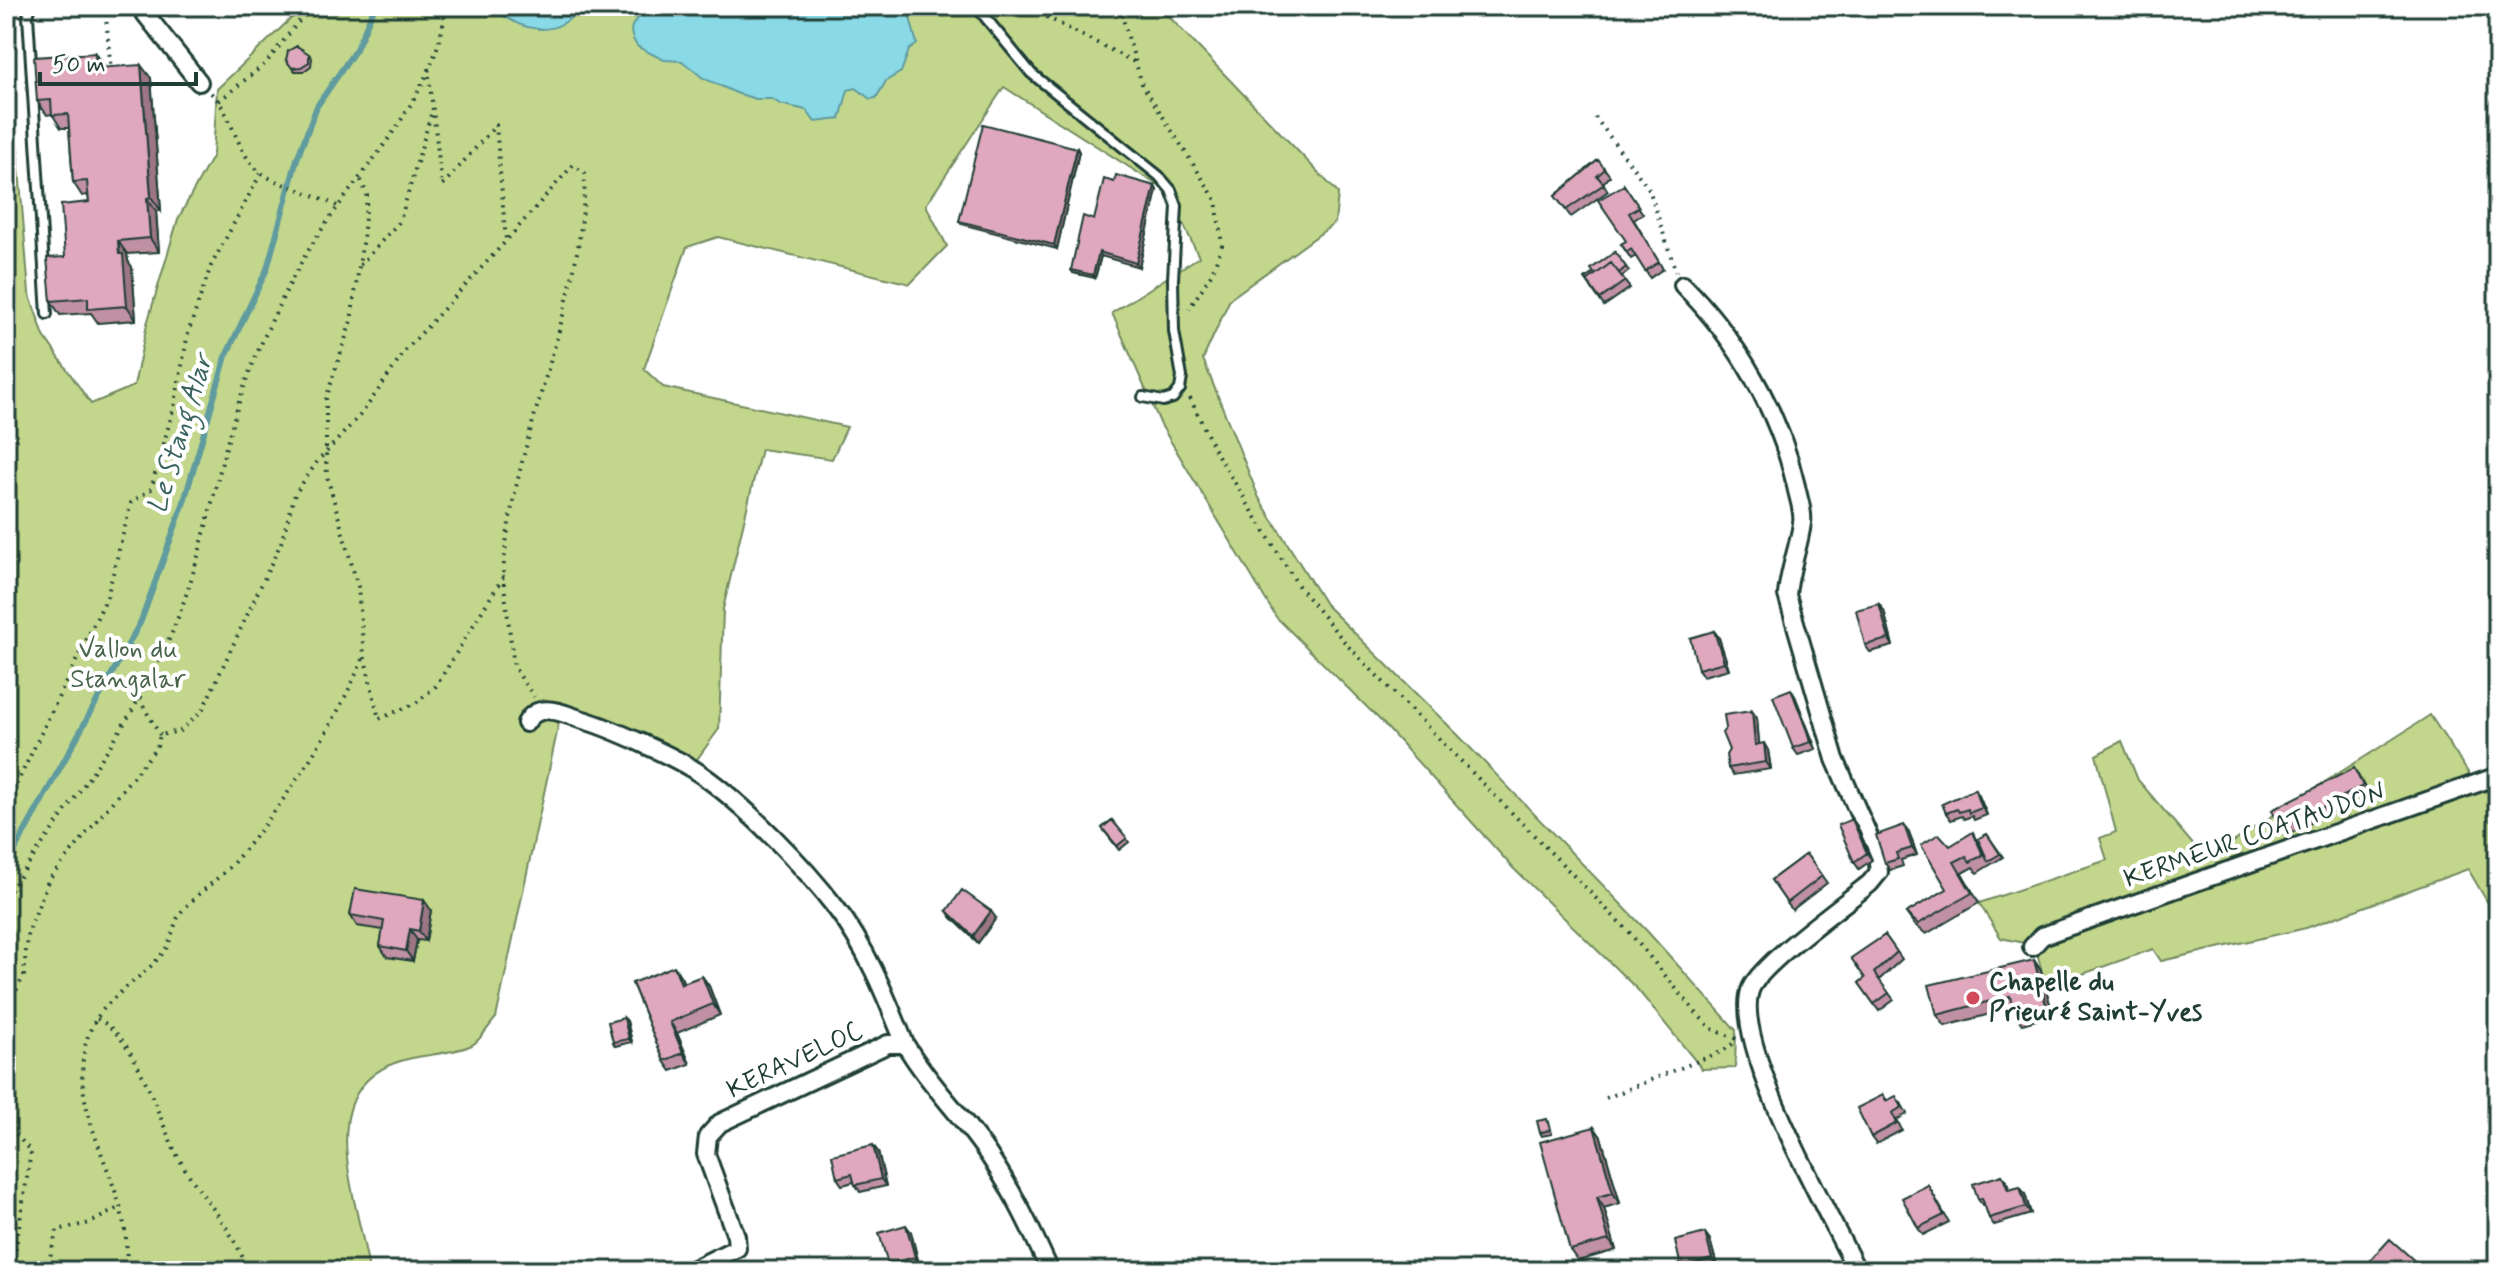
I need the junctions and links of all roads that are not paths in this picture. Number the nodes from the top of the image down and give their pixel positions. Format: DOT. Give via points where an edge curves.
graph roads {
  1 [pos="31,6"];
  2 [pos="139,6"];
  3 [pos="976,6"];
  4 [pos="199,82"];
  5 [pos="1683,285"];
  6 [pos="47,314"];
  7 [pos="1143,397"];
  8 [pos="526,723"];
  9 [pos="2498,776"];
  10 [pos="2032,947"];
  11 [pos="905,1044"];
  12 [pos="690,1271"];
  13 [pos="1050,1271"];
  14 [pos="1857,1271"];
  1 -- 6 [label="lane"];
  2 -- 4 [label="street"];
  3 -- 7 [label="lane" via="1031,73 1171,190 1177,206 1174,331 1182,377 1173,398"];
  5 -- 14 [label="street" via="1716,317 1772,410 1803,520 1787,595 1835,759 1877,855 1879,872 1751,987 1746,1016 1745,1039"];
  8 -- 11 [label="street" via="538,711 549,710 596,724 701,774 764,830 837,909 867,958"];
  9 -- 10 [label="street, KERMEUR COATAUDON" via="2042,936"];
  11 -- 12 [label="street, KERAVELOC" via="888,1044 860,1055 720,1123 708,1136 706,1154 737,1248"];
  11 -- 13 [label="street, KERAVELOC" via="989,1155"];
}
